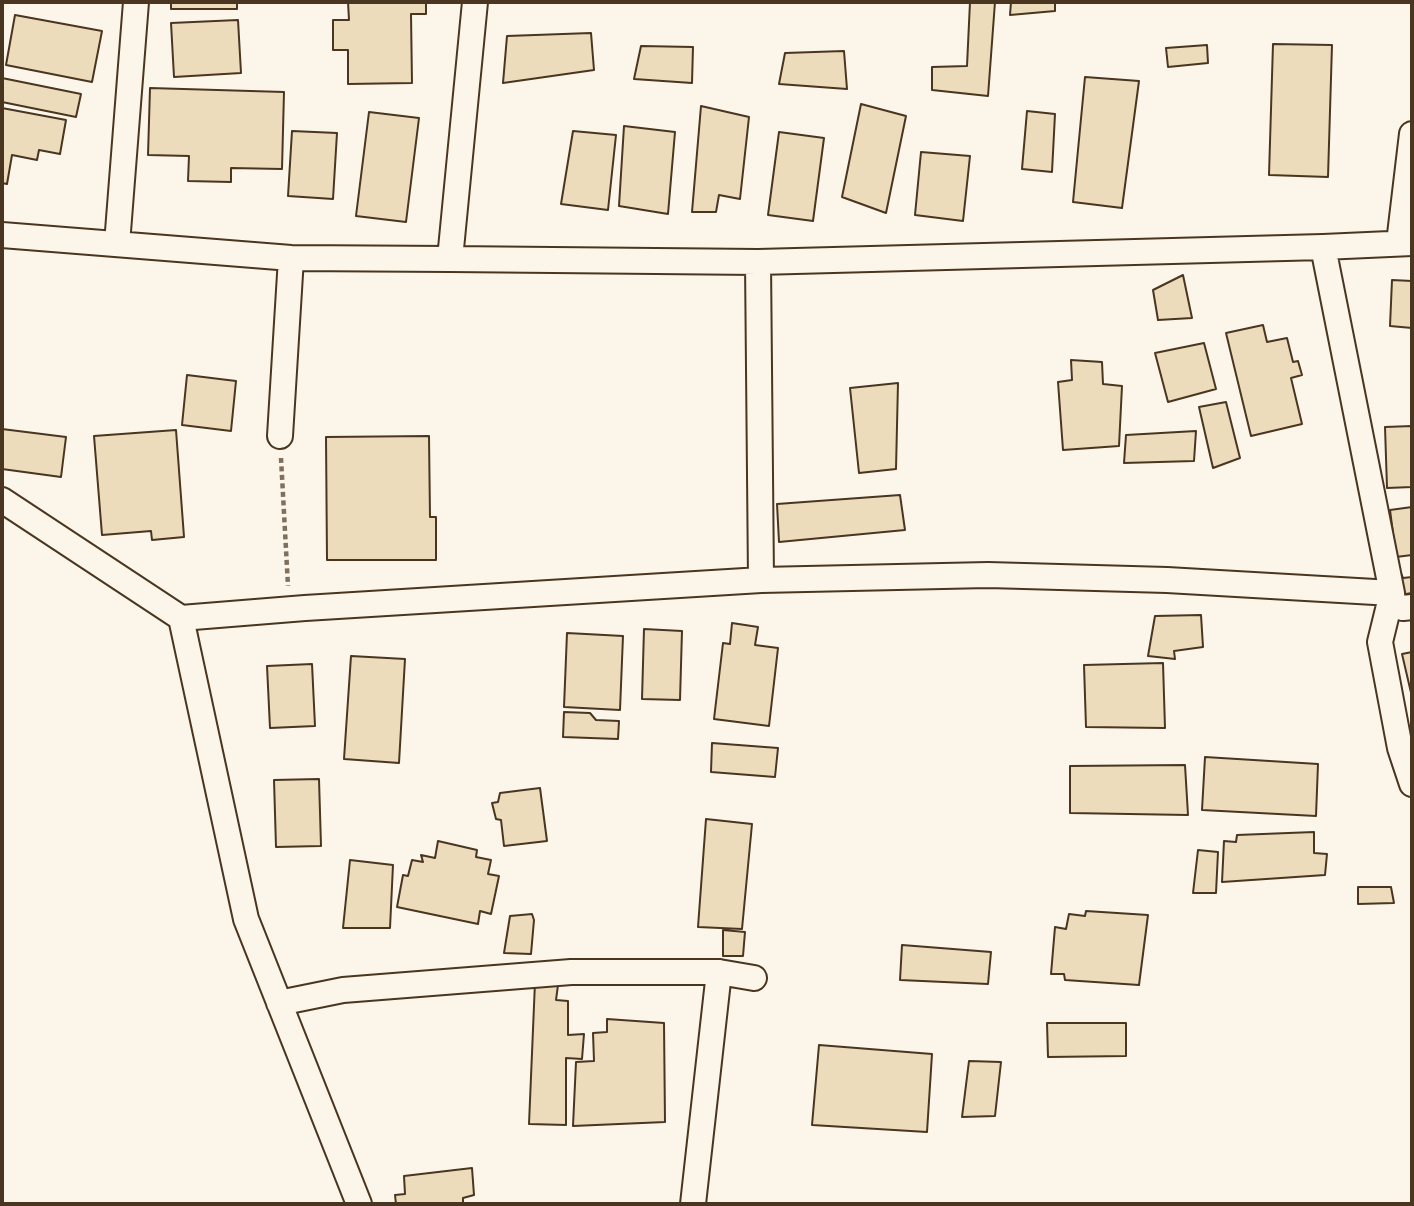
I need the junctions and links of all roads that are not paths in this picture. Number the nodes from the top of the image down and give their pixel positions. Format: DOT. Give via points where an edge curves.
graph roads {
  1 [pos="136,2"];
  2 [pos="475,2"];
  3 [pos="1412,134"];
  4 [pos="2,235"];
  5 [pos="1406,243"];
  6 [pos="117,244"];
  7 [pos="1323,247"];
  8 [pos="291,258"];
  9 [pos="450,259"];
  10 [pos="758,262"];
  11 [pos="280,436"];
  12 [pos="2,500"];
  13 [pos="761,580"];
  14 [pos="1392,593"];
  15 [pos="1412,607"];
  16 [pos="181,618"];
  17 [pos="1412,784"];
  18 [pos="719,972"];
  19 [pos="754,978"];
  20 [pos="279,1003"];
  21 [pos="359,1204"];
  22 [pos="693,1204"];
  1 -- 6 [label="street"];
  2 -- 9 [label="street"];
  3 -- 5 [label="street"];
  4 -- 6 [label="street"];
  5 -- 7 [label="street"];
  6 -- 8 [label="street"];
  7 -- 10 [label="street"];
  7 -- 14 [label="street"];
  8 -- 9 [label="street"];
  8 -- 11 [label="street"];
  9 -- 10 [label="street"];
  10 -- 13 [label="street"];
  12 -- 16 [label="street"];
  13 -- 14 [label="street" via="988,575"];
  13 -- 16 [label="street"];
  14 -- 15 [label="street" via="1393,604"];
  14 -- 17 [label="street" via="1380,642 1400,748"];
  16 -- 20 [label="street" via="246,919"];
  18 -- 19 [label="street"];
  18 -- 20 [label="street" via="571,972 343,990"];
  18 -- 22 [label="street"];
  20 -- 21 [label="street"];
}
